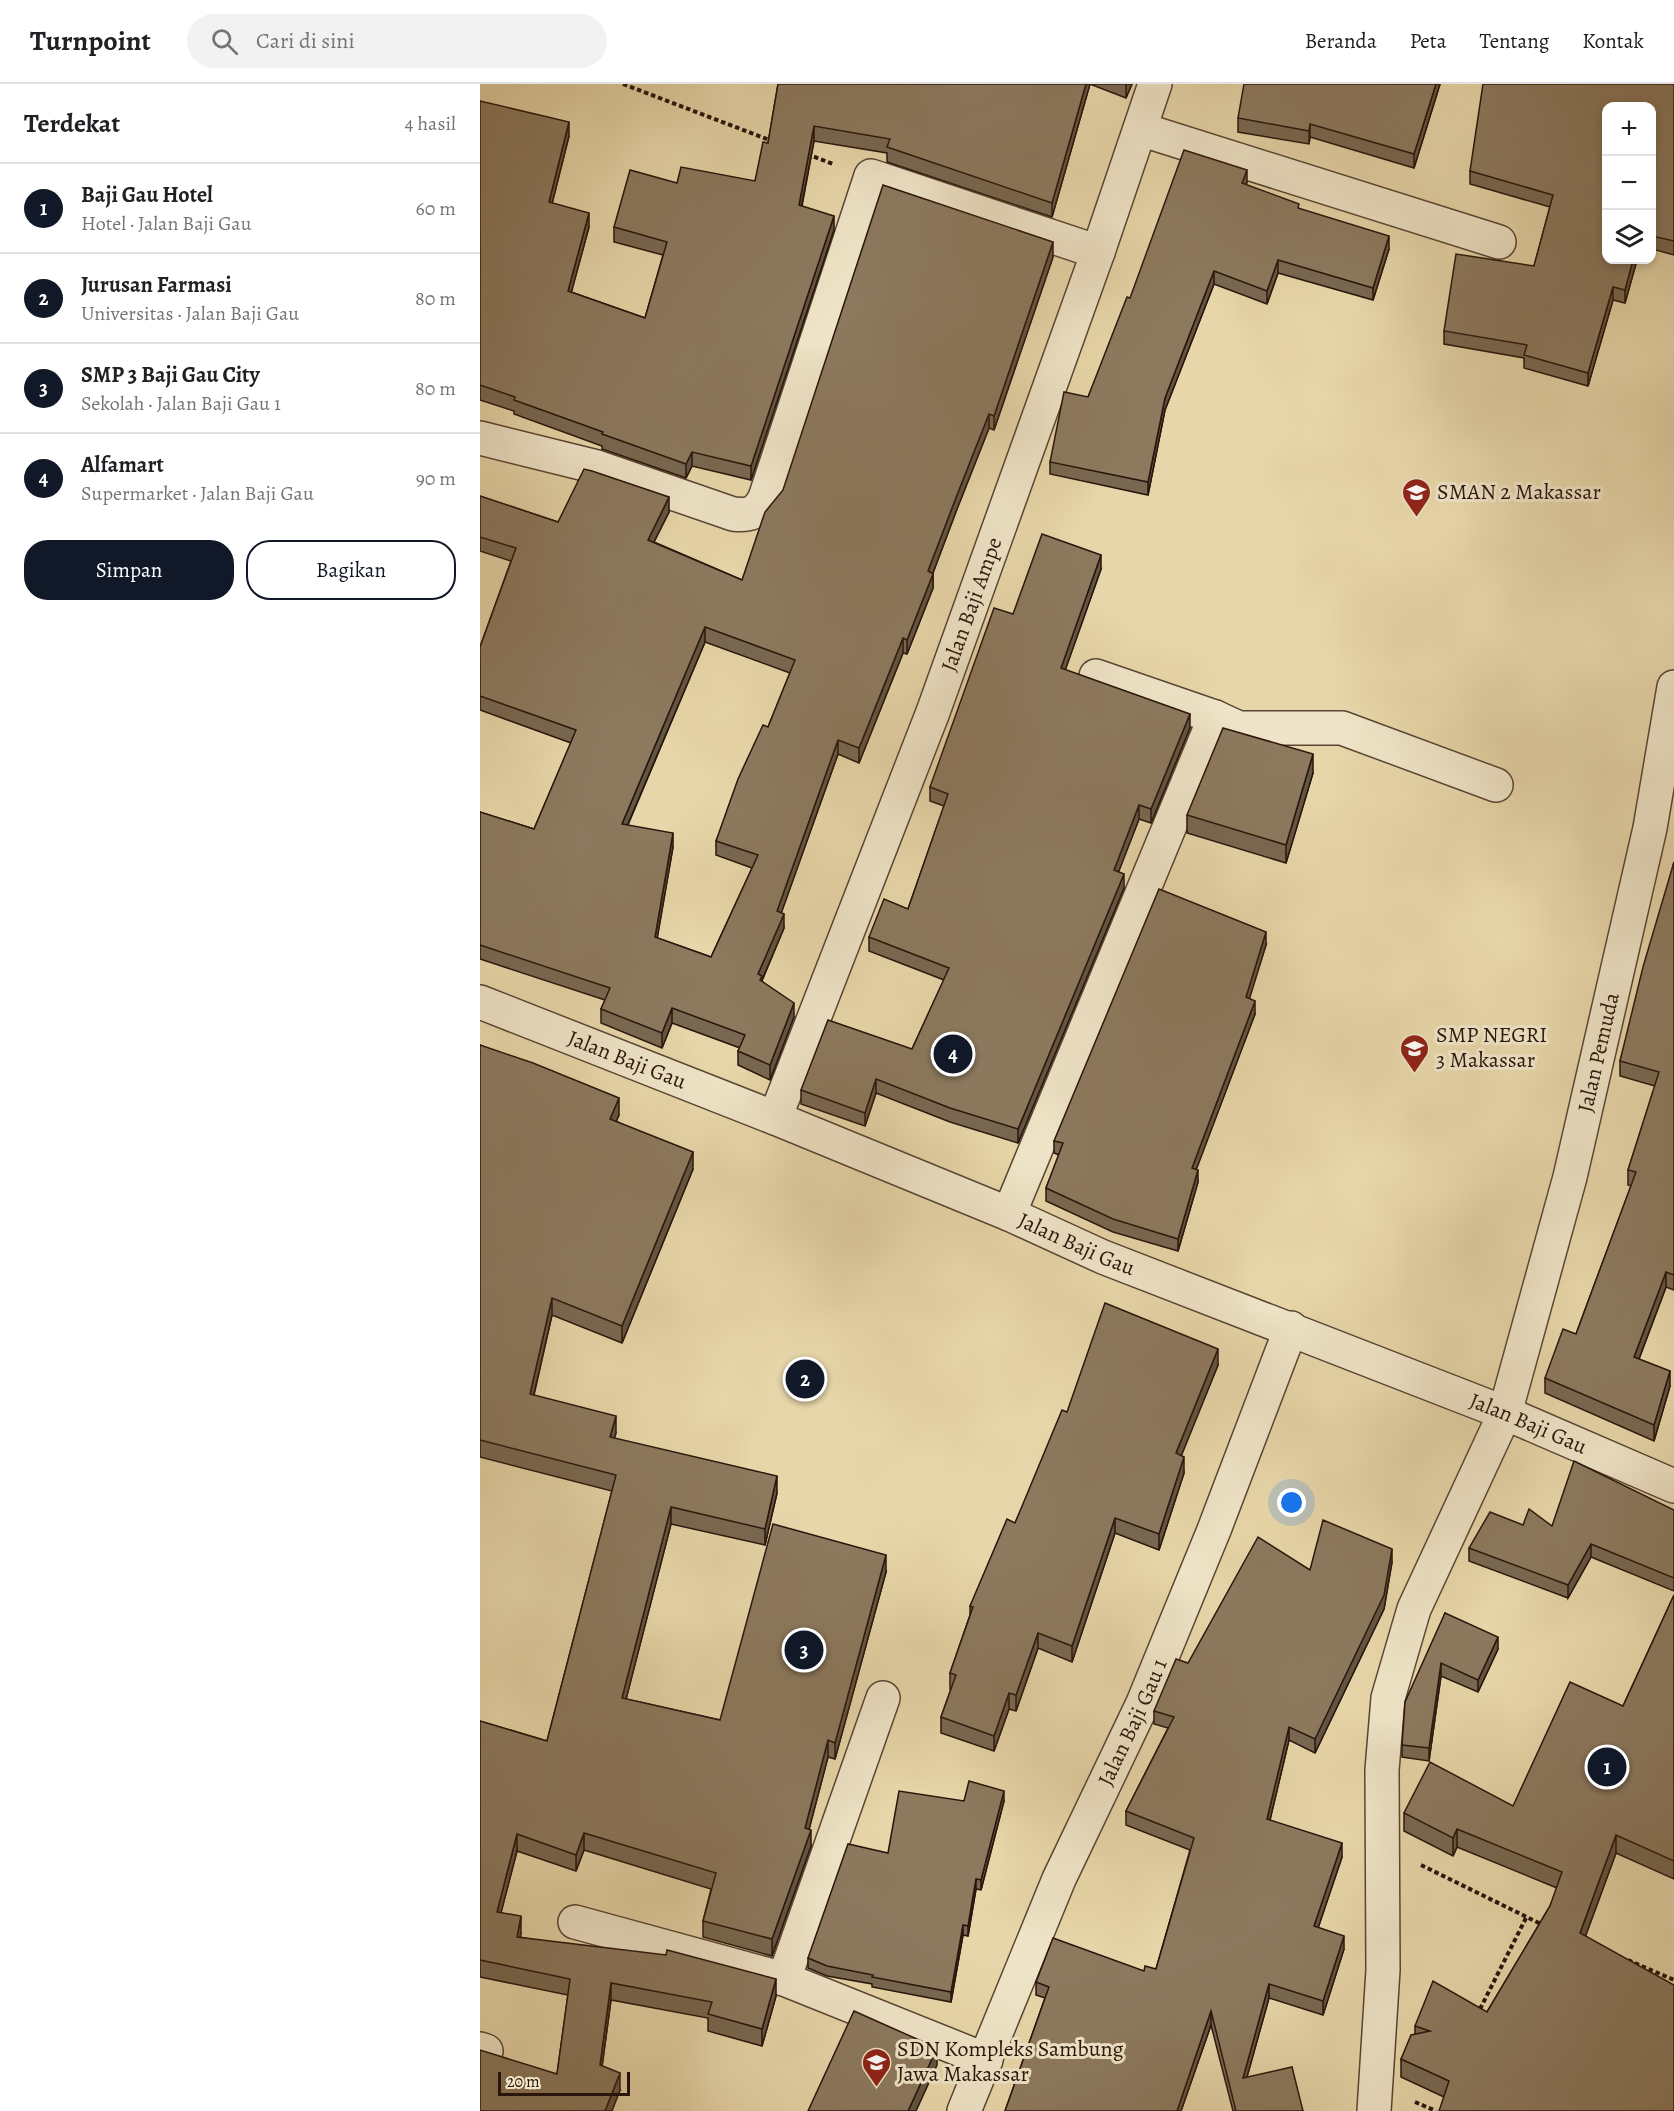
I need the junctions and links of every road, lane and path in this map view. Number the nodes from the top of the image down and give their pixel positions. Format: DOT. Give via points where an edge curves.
graph roads {
  1 [pos="623,84"];
  2 [pos="1155,84"];
  3 [pos="1140,129"];
  4 [pos="779,143"];
  5 [pos="801,152"];
  6 [pos="871,176"];
  7 [pos="1498,242"];
  8 [pos="1098,252"];
  9 [pos="480,438"];
  10 [pos="1096,676"];
  11 [pos="1674,687"];
  12 [pos="1215,717"];
  13 [pos="1496,785"];
  14 [pos="1662,831"];
  15 [pos="480,1002"];
  16 [pos="775,1118"];
  17 [pos="1009,1214"];
  18 [pos="1291,1328"];
  19 [pos="1505,1413"];
  20 [pos="1674,1486"];
  21 [pos="883,1698"];
  22 [pos="1381,1844"];
  23 [pos="1526,1918"];
  24 [pos="575,1922"];
  25 [pos="1547,1927"];
  26 [pos="1621,1958"];
  27 [pos="784,1979"];
  28 [pos="1674,1980"];
  29 [pos="1668,1990"];
  30 [pos="1470,2005"];
  31 [pos="1480,2009"];
  32 [pos="1488,2014"];
  33 [pos="986,2060"];
  34 [pos="964,2111"];
  35 [pos="1374,2111"];
  1 -- 4 [label="path"];
  2 -- 3 [label="street, Jalan Baji Ampe"];
  3 -- 7 [label="street"];
  3 -- 8 [label="street, Jalan Baji Ampe"];
  5 -- 6 [label="path"];
  6 -- 8 [label="street"];
  6 -- 9 [label="street" via="759,510 746,516 733,514 597,467"];
  8 -- 16 [label="street, Jalan Baji Ampe" via="933,712"];
  10 -- 12 [label="street"];
  11 -- 14 [label="street, Jalan Pemuda"];
  12 -- 13 [label="street" via="1239,728 1342,728"];
  12 -- 17 [label="street"];
  14 -- 19 [label="street, Jalan Pemuda"];
  15 -- 16 [label="street, Jalan Baji Gau"];
  16 -- 17 [label="street, Jalan Baji Gau"];
  17 -- 18 [label="street, Jalan Baji Gau" via="1103,1257"];
  18 -- 19 [label="street, Jalan Baji Gau"];
  18 -- 33 [label="street, Jalan Baji Gau 1" via="1147,1692 1059,1879"];
  19 -- 20 [label="street, Jalan Baji Gau"];
  19 -- 22 [label="street, Jalan Pemuda" via="1414,1610 1388,1698 1383,1730"];
  21 -- 27 [label="street"];
  22 -- 23 [label="path"];
  22 -- 35 [label="street, Jalan Pemuda" via="1383,1970"];
  23 -- 25 [label="path"];
  23 -- 31 [label="path"];
  24 -- 27 [label="street"];
  26 -- 28 [label="path"];
  27 -- 33 [label="street"];
  28 -- 29 [label="path"];
  30 -- 31 [label="path"];
  31 -- 32 [label="path"];
  33 -- 34 [label="street, Jalan Baji Gau 1"];
}
